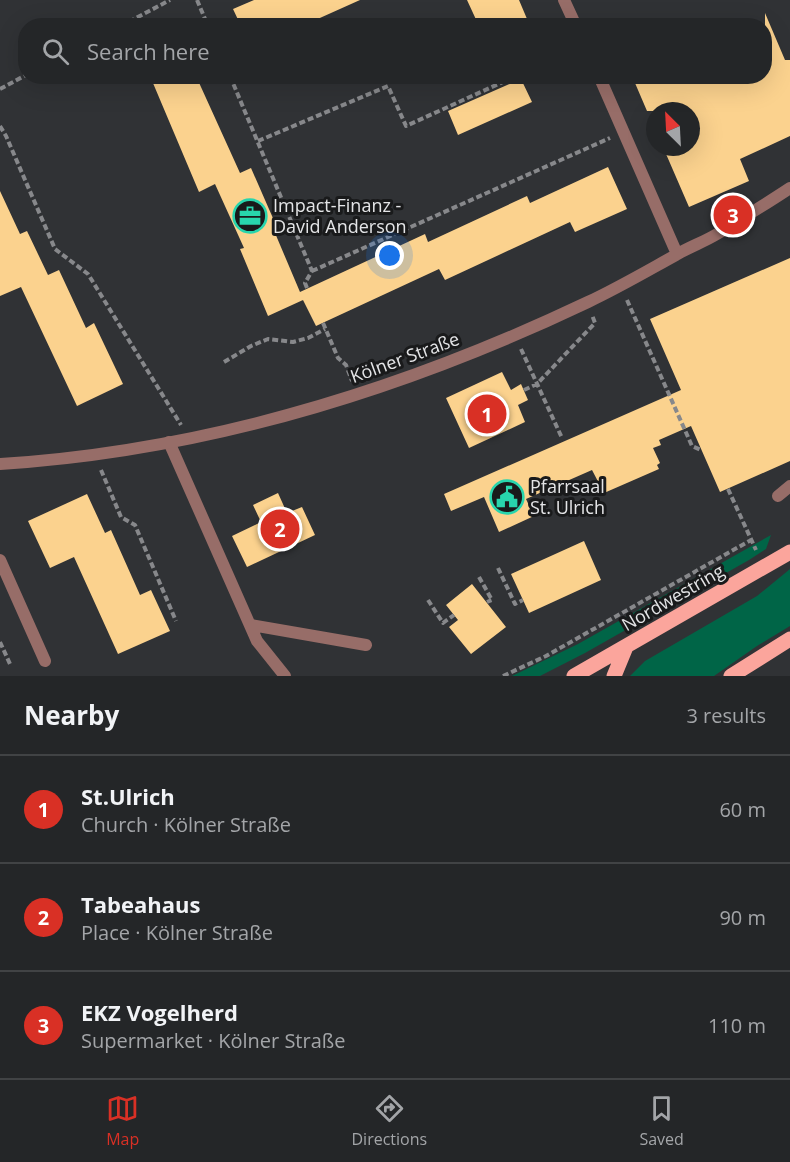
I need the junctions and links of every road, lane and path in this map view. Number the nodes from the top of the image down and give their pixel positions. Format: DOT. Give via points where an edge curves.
graph roads {
  1 [pos="170,0"];
  2 [pos="197,0"];
  3 [pos="564,0"];
  4 [pos="136,18"];
  5 [pos="205,18"];
  6 [pos="572,18"];
  7 [pos="18,79"];
  8 [pos="233,84"];
  9 [pos="498,84"];
  10 [pos="603,84"];
  11 [pos="0,89"];
  12 [pos="0,126"];
  13 [pos="624,132"];
  14 [pos="258,141"];
  15 [pos="790,188"];
  16 [pos="677,254"];
  17 [pos="312,271"];
  18 [pos="621,286"];
  19 [pos="307,288"];
  20 [pos="588,303"];
  21 [pos="323,323"];
  22 [pos="325,329"];
  23 [pos="514,334"];
  24 [pos="224,362"];
  25 [pos="537,384"];
  26 [pos="524,390"];
  27 [pos="357,396"];
  28 [pos="562,438"];
  29 [pos="189,439"];
  30 [pos="169,442"];
  31 [pos="701,450"];
  32 [pos="96,455"];
  33 [pos="0,464"];
  34 [pos="790,486"];
  35 [pos="728,489"];
  36 [pos="778,496"];
  37 [pos="751,540"];
  38 [pos="790,552"];
  39 [pos="0,560"];
  40 [pos="764,567"];
  41 [pos="498,568"];
  42 [pos="479,577"];
  43 [pos="428,600"];
  44 [pos="523,600"];
  45 [pos="487,603"];
  46 [pos="454,615"];
  47 [pos="176,621"];
  48 [pos="251,625"];
  49 [pos="790,639"];
  50 [pos="0,642"];
  51 [pos="366,645"];
  52 [pos="626,647"];
  53 [pos="45,661"];
  54 [pos="10,664"];
  55 [pos="285,676"];
  56 [pos="503,676"];
  57 [pos="574,676"];
  58 [pos="614,676"];
  59 [pos="731,676"];
  1 -- 4 [label="path"];
  2 -- 5 [label="path"];
  3 -- 6 [label="street"];
  7 -- 11 [label="path"];
  8 -- 14 [label="path"];
  9 -- 14 [label="path" via="406,126 388,86"];
  10 -- 13 [label="street"];
  12 -- 29 [label="path" via="55,249 88,274"];
  13 -- 16 [label="street"];
  13 -- 17 [label="path"];
  14 -- 17 [label="path"];
  15 -- 16 [label="street, Kölner Straße"];
  16 -- 18 [label="street, Kölner Straße"];
  17 -- 19 [label="path" via="305,283"];
  18 -- 20 [label="street, Kölner Straße"];
  18 -- 31 [label="path" via="692,446"];
  20 -- 23 [label="street, Kölner Straße"];
  20 -- 25 [label="path" via="596,323"];
  21 -- 22 [label="path"];
  22 -- 24 [label="path" via="293,342 268,339"];
  22 -- 27 [label="path" via="338,358 346,365"];
  23 -- 25 [label="path"];
  23 -- 27 [label="street, Kölner Straße"];
  25 -- 26 [label="path"];
  25 -- 28 [label="path"];
  27 -- 29 [label="street, Kölner Straße"];
  29 -- 30 [label="street, Kölner Straße"];
  30 -- 32 [label="street, Kölner Straße"];
  30 -- 48 [label="street"];
  32 -- 33 [label="street, Kölner Straße"];
  32 -- 47 [label="path" via="121,517 135,525"];
  34 -- 36 [label="street"];
  35 -- 37 [label="path"];
  37 -- 40 [label="path"];
  37 -- 56 [label="path" via="546,656"];
  38 -- 40 [label="main road, Nordwestring"];
  39 -- 53 [label="street"];
  40 -- 52 [label="main road, Nordwestring"];
  41 -- 44 [label="path" via="515,604"];
  42 -- 45 [label="path" via="492,600"];
  43 -- 46 [label="path" via="443,623"];
  48 -- 51 [label="street"];
  48 -- 55 [label="street" via="257,641"];
  49 -- 59 [label="main road"];
  50 -- 54 [label="path"];
  52 -- 57 [label="main road, Nordwestring"];
  52 -- 58 [label="main road"];
}
